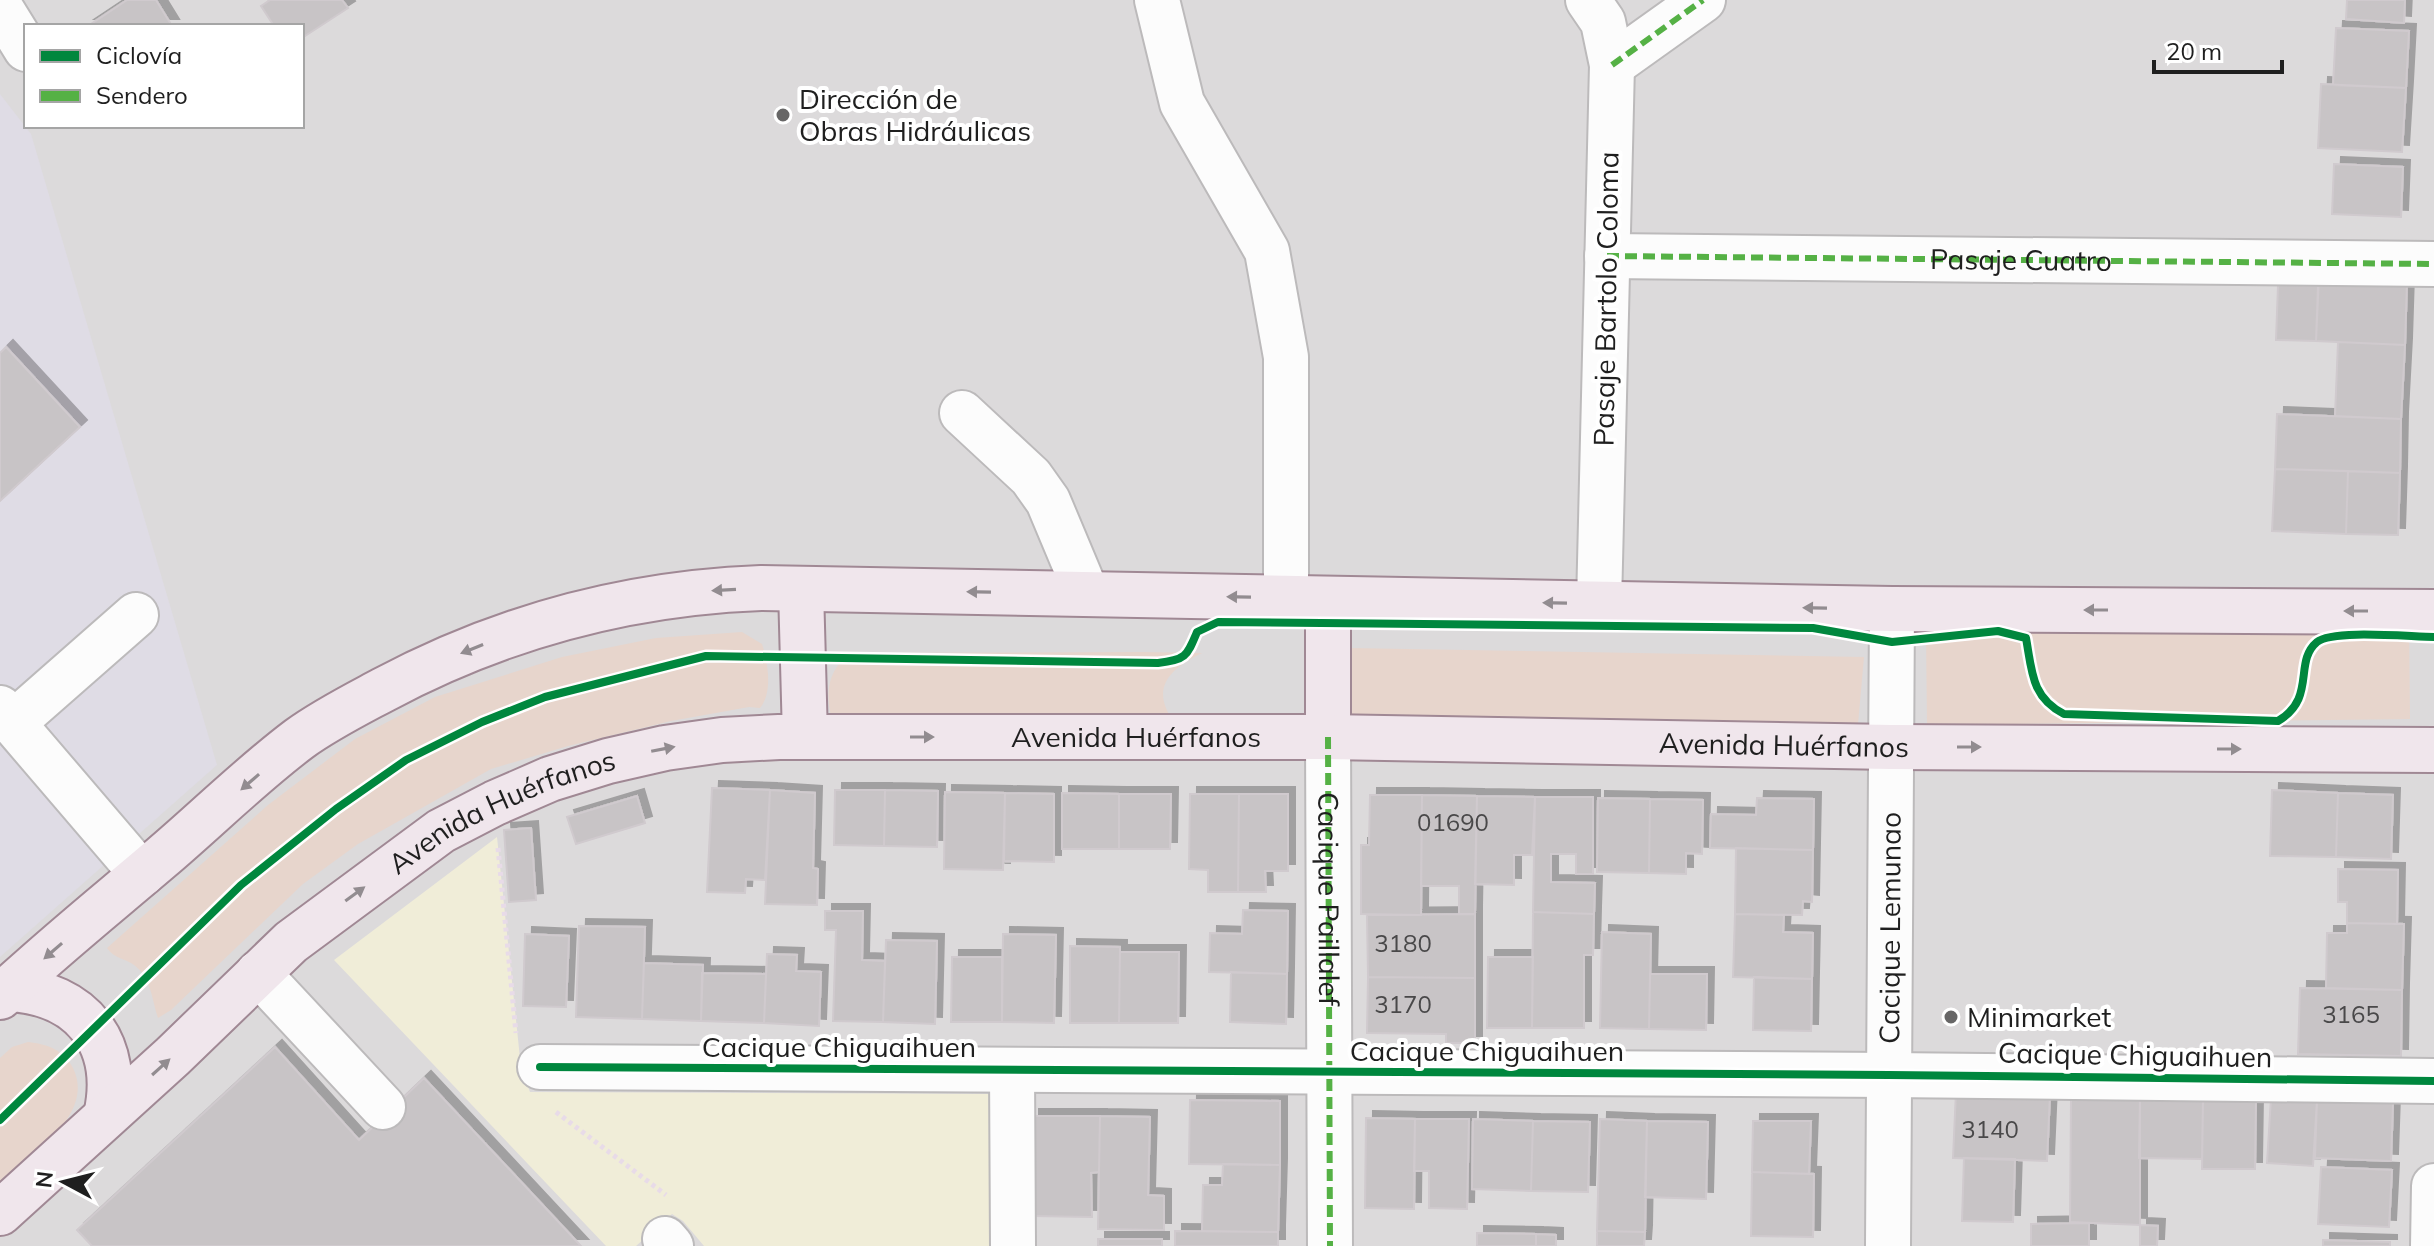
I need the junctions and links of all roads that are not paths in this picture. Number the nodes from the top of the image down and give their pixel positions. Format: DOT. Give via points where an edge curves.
graph roads {
  1 [pos="1157,0"];
  2 [pos="1588,0"];
  3 [pos="1703,0"];
  4 [pos="0,7"];
  5 [pos="24,46"];
  6 [pos="1612,65"];
  7 [pos="1607,256"];
  8 [pos="2434,264"];
  9 [pos="962,413"];
  10 [pos="801,589"];
  11 [pos="1087,594"];
  12 [pos="1307,598"];
  13 [pos="1599,604"];
  14 [pos="1892,609"];
  15 [pos="2434,612"];
  16 [pos="136,615"];
  17 [pos="6,715"];
  18 [pos="805,737"];
  19 [pos="1328,737"];
  20 [pos="1891,747"];
  21 [pos="2434,750"];
  22 [pos="142,874"];
  23 [pos="258,973"];
  24 [pos="4,993"];
  25 [pos="540,1067"];
  26 [pos="1012,1071"];
  27 [pos="1328,1073"];
  28 [pos="1889,1075"];
  29 [pos="2434,1081"];
  30 [pos="383,1107"];
  31 [pos="106,1116"];
  32 [pos="2434,1186"];
  33 [pos="0,1213"];
  34 [pos="1013,1246"];
  35 [pos="1330,1246"];
  36 [pos="1888,1246"];
  37 [pos="2433,1246"];
  1 -- 12 [label="street" via="1182,103 1267,251 1286,357"];
  2 -- 6 [label="street, Pasaje Bartolo Coloma" via="1603,22"];
  3 -- 6 [label="street"];
  4 -- 5 [label="street"];
  6 -- 7 [label="street, Pasaje Bartolo Coloma"];
  7 -- 8 [label="street, Pasaje Cuatro"];
  7 -- 13 [label="street, Pasaje Bartolo Coloma"];
  9 -- 11 [label="street" via="1031,477 1048,501"];
  11 -- 10 [label="main road, one-way"];
  10 -- 18 [label="main road"];
  10 -- 22 [label="main road, one-way" via="641,599 529,627 426,668 300,739"];
  12 -- 11 [label="main road, one-way"];
  13 -- 12 [label="main road, one-way"];
  12 -- 19 [label="main road, Cacique Paillalef"];
  14 -- 13 [label="main road, one-way"];
  15 -- 14 [label="main road, one-way"];
  14 -- 20 [label="street, Cacique Lemunao"];
  16 -- 17 [label="street"];
  17 -- 22 [label="street"];
  18 -- 19 [label="main road, Avenida Huérfanos, one-way"];
  23 -- 18 [label="main road, Avenida Huérfanos, one-way" via="291,942 441,831 550,779 665,748"];
  19 -- 20 [label="main road, Avenida Huérfanos"];
  19 -- 27 [label="street, Cacique Paillalef"];
  20 -- 21 [label="main road, Avenida Huérfanos, one-way"];
  20 -- 28 [label="street, Cacique Lemunao"];
  22 -- 24 [label="main road, one-way"];
  23 -- 30 [label="street"];
  31 -- 23 [label="main road, Avenida Huérfanos, one-way"];
  24 -- 31 [label="main road" via="33,990 57,998 93,1029 110,1071"];
  25 -- 26 [label="street, Cacique Chiguaihuen"];
  26 -- 27 [label="street, Cacique Chiguaihuen"];
  26 -- 34 [label="street"];
  27 -- 28 [label="street, Cacique Chiguaihuen"];
  27 -- 35 [label="street, Cacique Paillalef"];
  28 -- 29 [label="street, Cacique Chiguaihuen"];
  28 -- 36 [label="street, Cacique Lemunao"];
  31 -- 33 [label="main road, Avenida Huérfanos"];
  32 -- 37 [label="street"];
}
